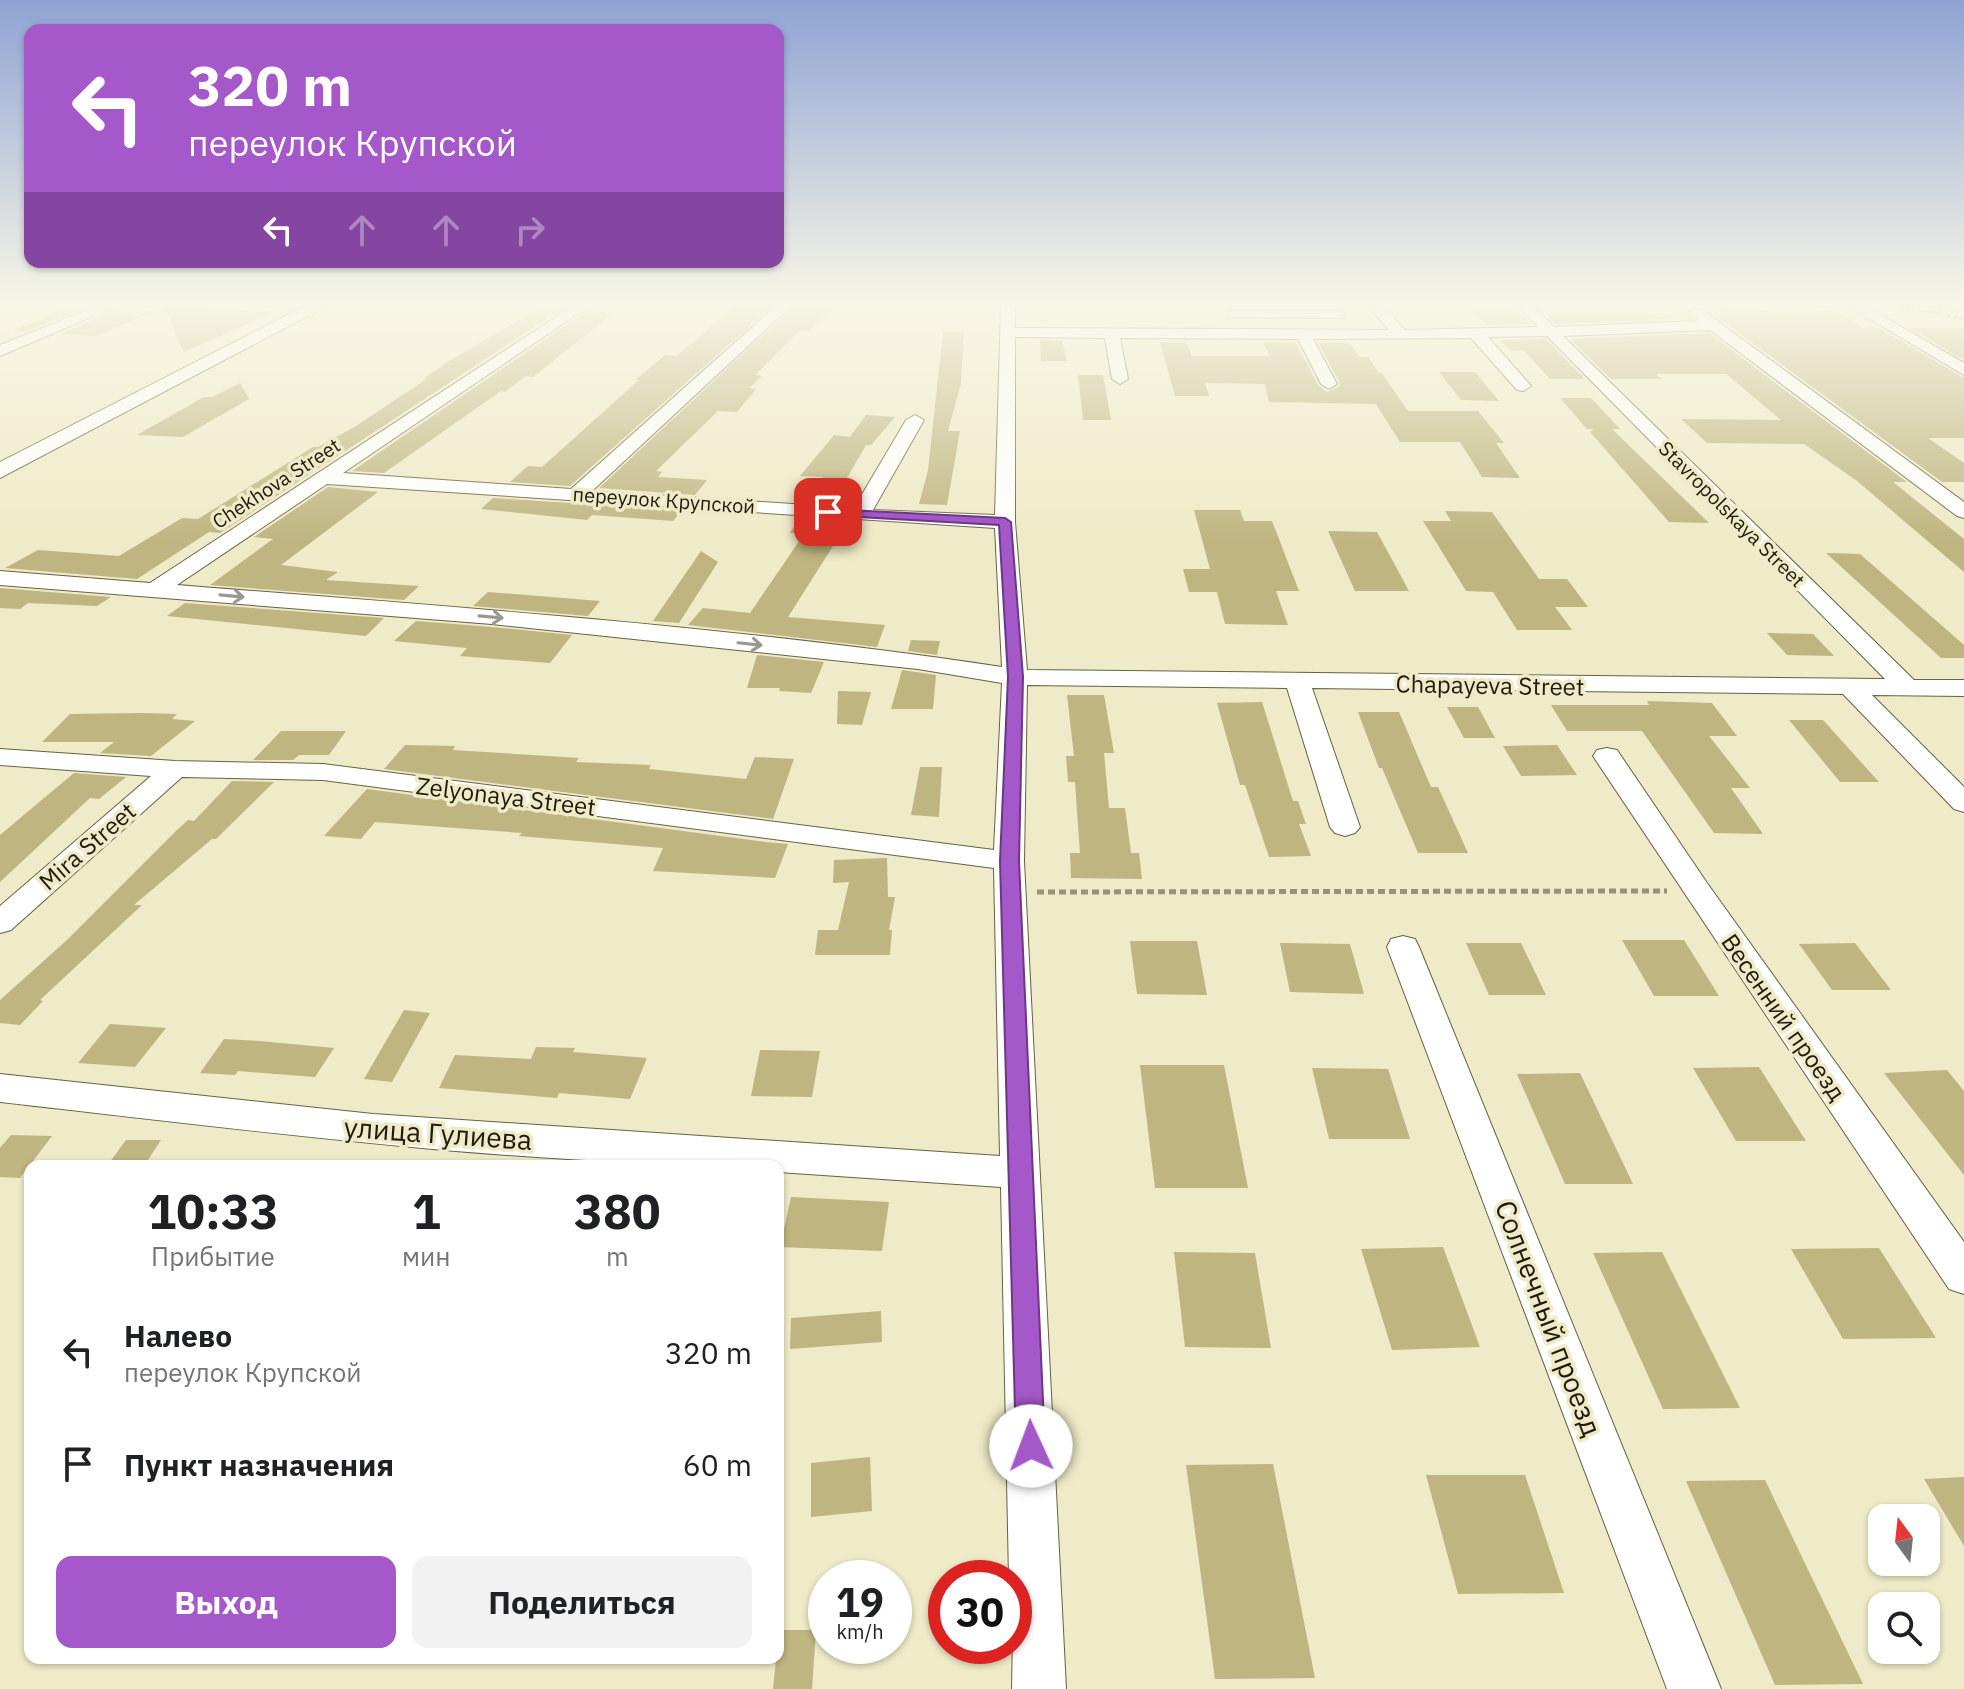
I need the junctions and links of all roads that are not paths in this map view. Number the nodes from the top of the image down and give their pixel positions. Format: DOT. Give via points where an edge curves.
graph roads {
  1 [pos="166,385"];
  2 [pos="464,385"];
  3 [pos="697,385"];
  4 [pos="1007,385"];
  5 [pos="1601,385"];
  6 [pos="1797,385"];
  7 [pos="915,420"];
  8 [pos="0,471"];
  9 [pos="324,478"];
  10 [pos="578,493"];
  11 [pos="1964,512"];
  12 [pos="860,515"];
  13 [pos="1005,522"];
  14 [pos="0,578"];
  15 [pos="164,590"];
  16 [pos="1015,677"];
  17 [pos="1298,683"];
  18 [pos="1851,688"];
  19 [pos="1908,688"];
  20 [pos="1964,688"];
  21 [pos="1607,756"];
  22 [pos="0,757"];
  23 [pos="175,769"];
  24 [pos="1964,803"];
  25 [pos="1345,827"];
  26 [pos="1011,877"];
  27 [pos="0,923"];
  28 [pos="1403,947"];
  29 [pos="0,1088"];
  30 [pos="1021,1173"];
  31 [pos="1964,1276"];
  32 [pos="1039,1689"];
  33 [pos="1694,1689"];
  1 -- 8 [label="main road"];
  2 -- 9 [label="street, Chekhova Street"];
  3 -- 10 [label="street"];
  4 -- 13 [label="street"];
  5 -- 19 [label="street, Stavropolskaya Street"];
  6 -- 11 [label="street"];
  7 -- 12 [label="street"];
  9 -- 10 [label="street, переулок Крупской"];
  9 -- 15 [label="street, Chekhova Street"];
  10 -- 12 [label="street, переулок Крупской"];
  12 -- 13 [label="street, переулок Крупской"];
  13 -- 16 [label="street"];
  14 -- 15 [label="street"];
  15 -- 16 [label="street, Chapayeva Street, one-way" via="540,622"];
  16 -- 17 [label="street, Chapayeva Street"];
  16 -- 26 [label="street"];
  17 -- 18 [label="street, Chapayeva Street"];
  17 -- 25 [label="street"];
  18 -- 19 [label="street, Chapayeva Street"];
  18 -- 24 [label="street"];
  19 -- 20 [label="street, Chapayeva Street"];
  21 -- 31 [label="street, Весенний проезд"];
  22 -- 23 [label="street, Zelyonaya Street"];
  23 -- 26 [label="street, Zelyonaya Street" via="323,772"];
  23 -- 27 [label="street, Mira Street"];
  26 -- 30 [label="street"];
  28 -- 33 [label="street, Солнечный проезд"];
  29 -- 30 [label="street, улица Гулиева" via="373,1129"];
  30 -- 32 [label="street"];
}
